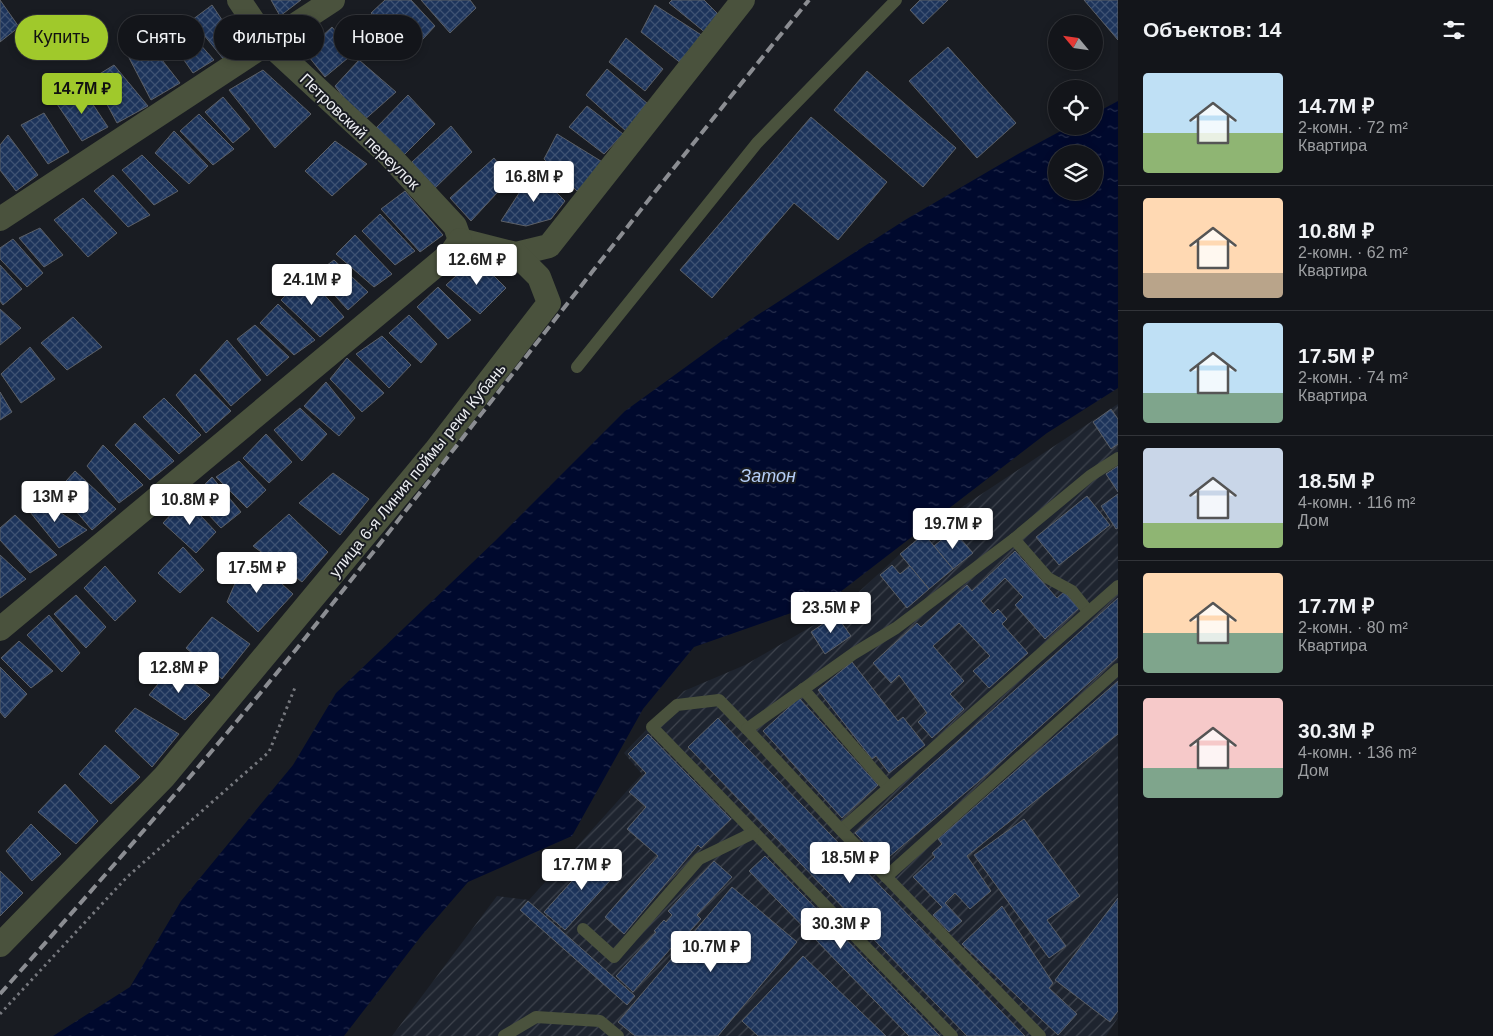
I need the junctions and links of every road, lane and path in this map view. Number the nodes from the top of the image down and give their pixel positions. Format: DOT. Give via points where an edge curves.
graph roads {
  1 [pos="239,0"];
  2 [pos="333,0"];
  3 [pos="743,0"];
  4 [pos="896,0"];
  5 [pos="249,15"];
  6 [pos="310,15"];
  7 [pos="242,60"];
  8 [pos="286,60"];
  9 [pos="0,219"];
  10 [pos="460,240"];
  11 [pos="516,254"];
  12 [pos="577,367"];
  13 [pos="1118,458"];
  14 [pos="1014,539"];
  15 [pos="1118,586"];
  16 [pos="1088,611"];
  17 [pos="0,629"];
  18 [pos="1118,669"];
  19 [pos="296,685"];
  20 [pos="803,689"];
  21 [pos="747,729"];
  22 [pos="889,788"];
  23 [pos="841,830"];
  24 [pos="753,833"];
  25 [pos="886,877"];
  26 [pos="583,929"];
  27 [pos="0,945"];
  28 [pos="0,1014"];
  29 [pos="504,1036"];
  30 [pos="618,1036"];
  31 [pos="952,1036"];
  32 [pos="1040,1036"];
  1 -- 5 [label="street, Петровский переулок"];
  2 -- 6 [label="street"];
  3 -- 11 [label="street" via="549,246"];
  4 -- 12 [label="lane" via="757,143"];
  7 -- 9 [label="street"];
  8 -- 10 [label="street, Петровский переулок" via="389,155 455,226"];
  10 -- 11 [label="street"];
  10 -- 17 [label="street" via="451,253"];
  11 -- 27 [label="street, улица 6-я Линия поймы реки Кубань" via="539,277 548,303 435,451 164,777"];
  13 -- 14 [label="lane" via="1090,476"];
  14 -- 16 [label="lane" via="1048,578 1072,591"];
  14 -- 20 [label="lane" via="896,628"];
  15 -- 16 [label="lane"];
  16 -- 22 [label="lane"];
  18 -- 25 [label="lane"];
  19 -- 28 [label="path" via="269,752 127,877"];
  20 -- 21 [label="lane"];
  20 -- 22 [label="lane"];
  21 -- 23 [label="lane"];
  21 -- 24 [label="lane" via="719,700 677,705 652,727"];
  22 -- 23 [label="lane"];
  23 -- 25 [label="lane"];
  24 -- 26 [label="lane" via="699,859 614,957"];
  24 -- 31 [label="lane"];
  25 -- 32 [label="lane"];
  29 -- 30 [label="lane" via="536,1017 600,1021"];
}
